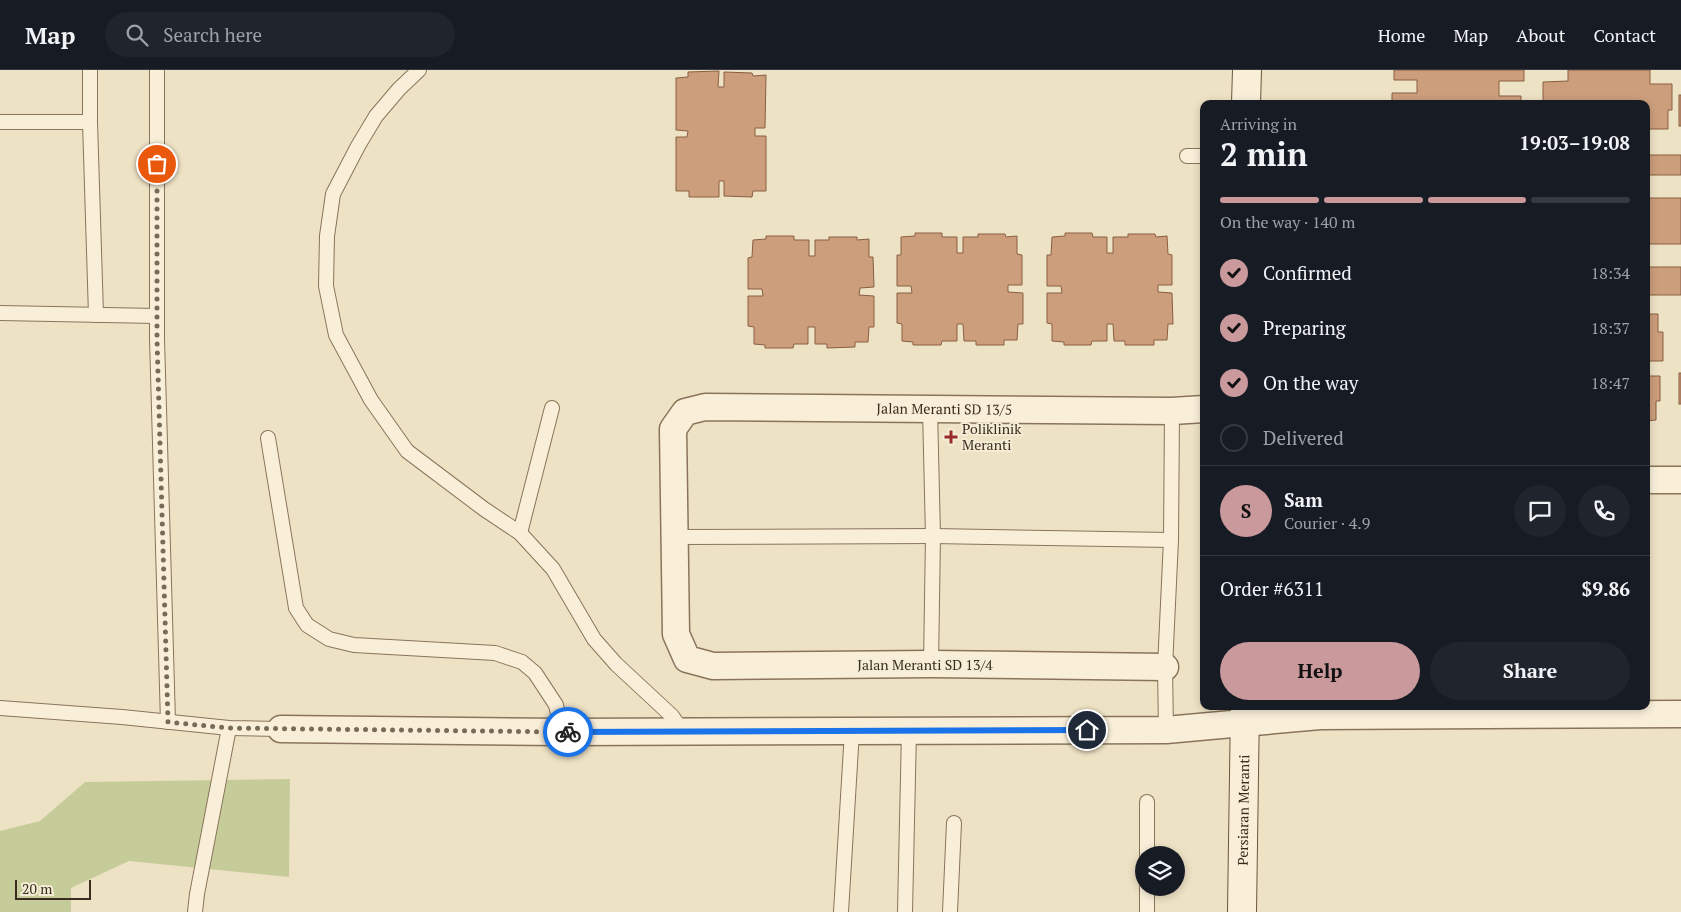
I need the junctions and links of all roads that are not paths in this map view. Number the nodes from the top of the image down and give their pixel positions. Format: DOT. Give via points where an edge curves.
graph roads {
  1 [pos="90,70"];
  2 [pos="157,70"];
  3 [pos="418,70"];
  4 [pos="1247,70"];
  5 [pos="1246,100"];
  6 [pos="0,122"];
  7 [pos="90,122"];
  8 [pos="1187,156"];
  9 [pos="1200,156"];
  10 [pos="0,313"];
  11 [pos="96,315"];
  12 [pos="157,316"];
  13 [pos="552,408"];
  14 [pos="930,409"];
  15 [pos="1200,409"];
  16 [pos="1172,411"];
  17 [pos="268,438"];
  18 [pos="1650,480"];
  19 [pos="1681,480"];
  20 [pos="520,533"];
  21 [pos="933,536"];
  22 [pos="675,537"];
  23 [pos="1172,540"];
  24 [pos="931,664"];
  25 [pos="1165,668"];
  26 [pos="0,708"];
  27 [pos="1320,711"];
  28 [pos="1245,714"];
  29 [pos="1681,714"];
  30 [pos="168,722"];
  31 [pos="228,728"];
  32 [pos="281,729"];
  33 [pos="1166,730"];
  34 [pos="852,731"];
  35 [pos="909,731"];
  36 [pos="562,732"];
  37 [pos="683,732"];
  38 [pos="1147,802"];
  39 [pos="954,823"];
  40 [pos="1147,846"];
  41 [pos="1147,896"];
  42 [pos="195,912"];
  43 [pos="840,912"];
  44 [pos="905,912"];
  45 [pos="950,912"];
  46 [pos="1147,912"];
  47 [pos="1242,912"];
  1 -- 7 [label="lane"];
  2 -- 12 [label="lane"];
  3 -- 20 [label="lane" via="376,116 334,194 327,236 326,286 336,335 370,400 407,451"];
  4 -- 5 [label="street"];
  6 -- 7 [label="lane"];
  7 -- 11 [label="lane"];
  8 -- 9 [label="lane"];
  10 -- 11 [label="lane"];
  11 -- 12 [label="lane"];
  12 -- 30 [label="lane"];
  13 -- 20 [label="lane"];
  14 -- 16 [label="street, Jalan Meranti SD 13/5"];
  14 -- 21 [label="lane"];
  14 -- 22 [label="street, Jalan Meranti SD 13/5" via="705,407 685,412 673,429"];
  15 -- 16 [label="street, Jalan Meranti SD 13/5"];
  16 -- 23 [label="lane"];
  17 -- 36 [label="lane" via="296,608 307,626 329,639 354,645 495,653 522,662 535,672 556,705"];
  18 -- 19 [label="street"];
  20 -- 37 [label="lane" via="553,569 594,639 672,716"];
  21 -- 22 [label="lane"];
  21 -- 23 [label="lane"];
  21 -- 24 [label="lane"];
  22 -- 24 [label="street, Jalan Meranti SD 13/4" via="676,634 686,659 713,666"];
  23 -- 25 [label="lane"];
  24 -- 25 [label="street, Jalan Meranti SD 13/4"];
  25 -- 33 [label="lane"];
  26 -- 30 [label="lane"];
  27 -- 28 [label="street"];
  27 -- 29 [label="street"];
  28 -- 33 [label="street"];
  28 -- 47 [label="street, Persiaran Meranti"];
  30 -- 31 [label="lane"];
  31 -- 32 [label="lane"];
  31 -- 42 [label="lane"];
  32 -- 36 [label="street"];
  33 -- 35 [label="street"];
  34 -- 35 [label="street"];
  34 -- 37 [label="street"];
  34 -- 43 [label="lane"];
  35 -- 44 [label="lane"];
  36 -- 37 [label="street"];
  38 -- 40 [label="lane"];
  39 -- 45 [label="lane"];
  41 -- 46 [label="lane"];
}
